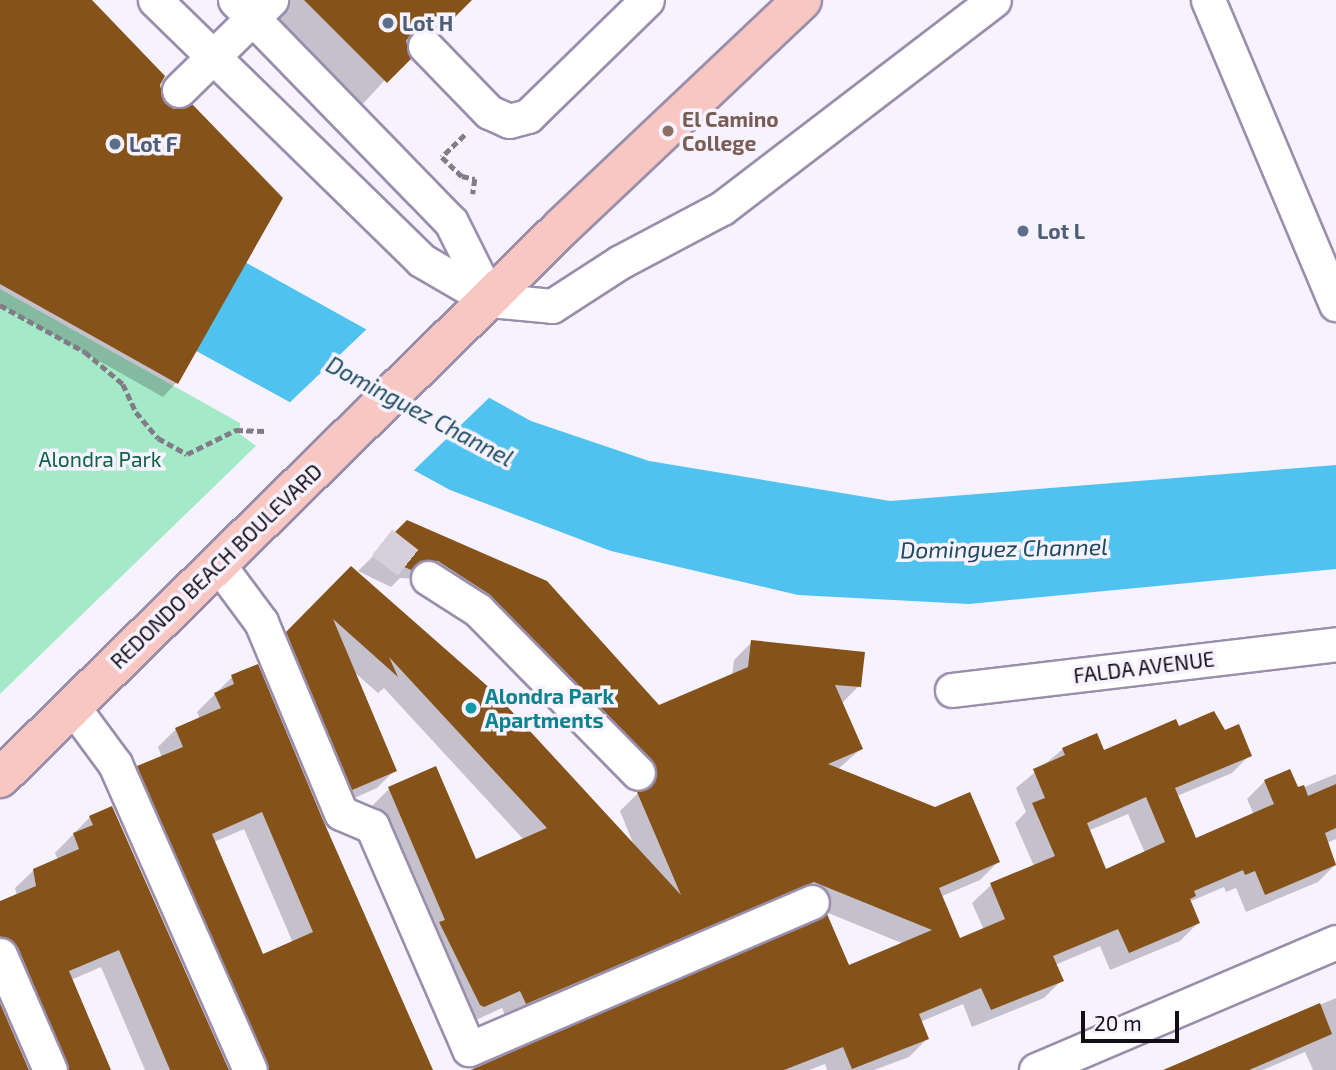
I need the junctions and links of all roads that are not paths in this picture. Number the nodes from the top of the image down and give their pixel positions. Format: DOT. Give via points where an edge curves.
graph roads {
  1 [pos="155,0"];
  2 [pos="647,0"];
  3 [pos="802,0"];
  4 [pos="994,0"];
  5 [pos="1208,0"];
  6 [pos="253,6"];
  7 [pos="425,46"];
  8 [pos="213,55"];
  9 [pos="179,90"];
  10 [pos="490,300"];
  11 [pos="1336,304"];
  12 [pos="218,564"];
  13 [pos="428,578"];
  14 [pos="1336,643"];
  15 [pos="952,690"];
  16 [pos="73,707"];
  17 [pos="638,773"];
  18 [pos="0,778"];
  19 [pos="812,902"];
  20 [pos="1336,942"];
  21 [pos="0,955"];
  22 [pos="1092,1059"];
  23 [pos="50,1070"];
  24 [pos="250,1070"];
  25 [pos="1036,1070"];
  1 -- 8 [label="street"];
  2 -- 7 [label="street" via="528,116 509,121 489,112"];
  3 -- 10 [label="main road, REDONDO BEACH BOULEVARD"];
  4 -- 10 [label="street" via="722,208 620,262 552,306"];
  5 -- 11 [label="street"];
  6 -- 8 [label="street"];
  6 -- 10 [label="street" via="451,222"];
  8 -- 9 [label="street"];
  8 -- 10 [label="street" via="421,260"];
  10 -- 12 [label="main road, REDONDO BEACH BOULEVARD"];
  12 -- 16 [label="main road, REDONDO BEACH BOULEVARD"];
  12 -- 19 [label="street" via="261,622 341,813 372,826 469,1049"];
  13 -- 17 [label="street" via="478,610"];
  14 -- 15 [label="street, FALDA AVENUE"];
  16 -- 18 [label="main road, REDONDO BEACH BOULEVARD"];
  16 -- 24 [label="street" via="115,764"];
  20 -- 22 [label="street"];
  21 -- 23 [label="street"];
  22 -- 25 [label="street"];
}
